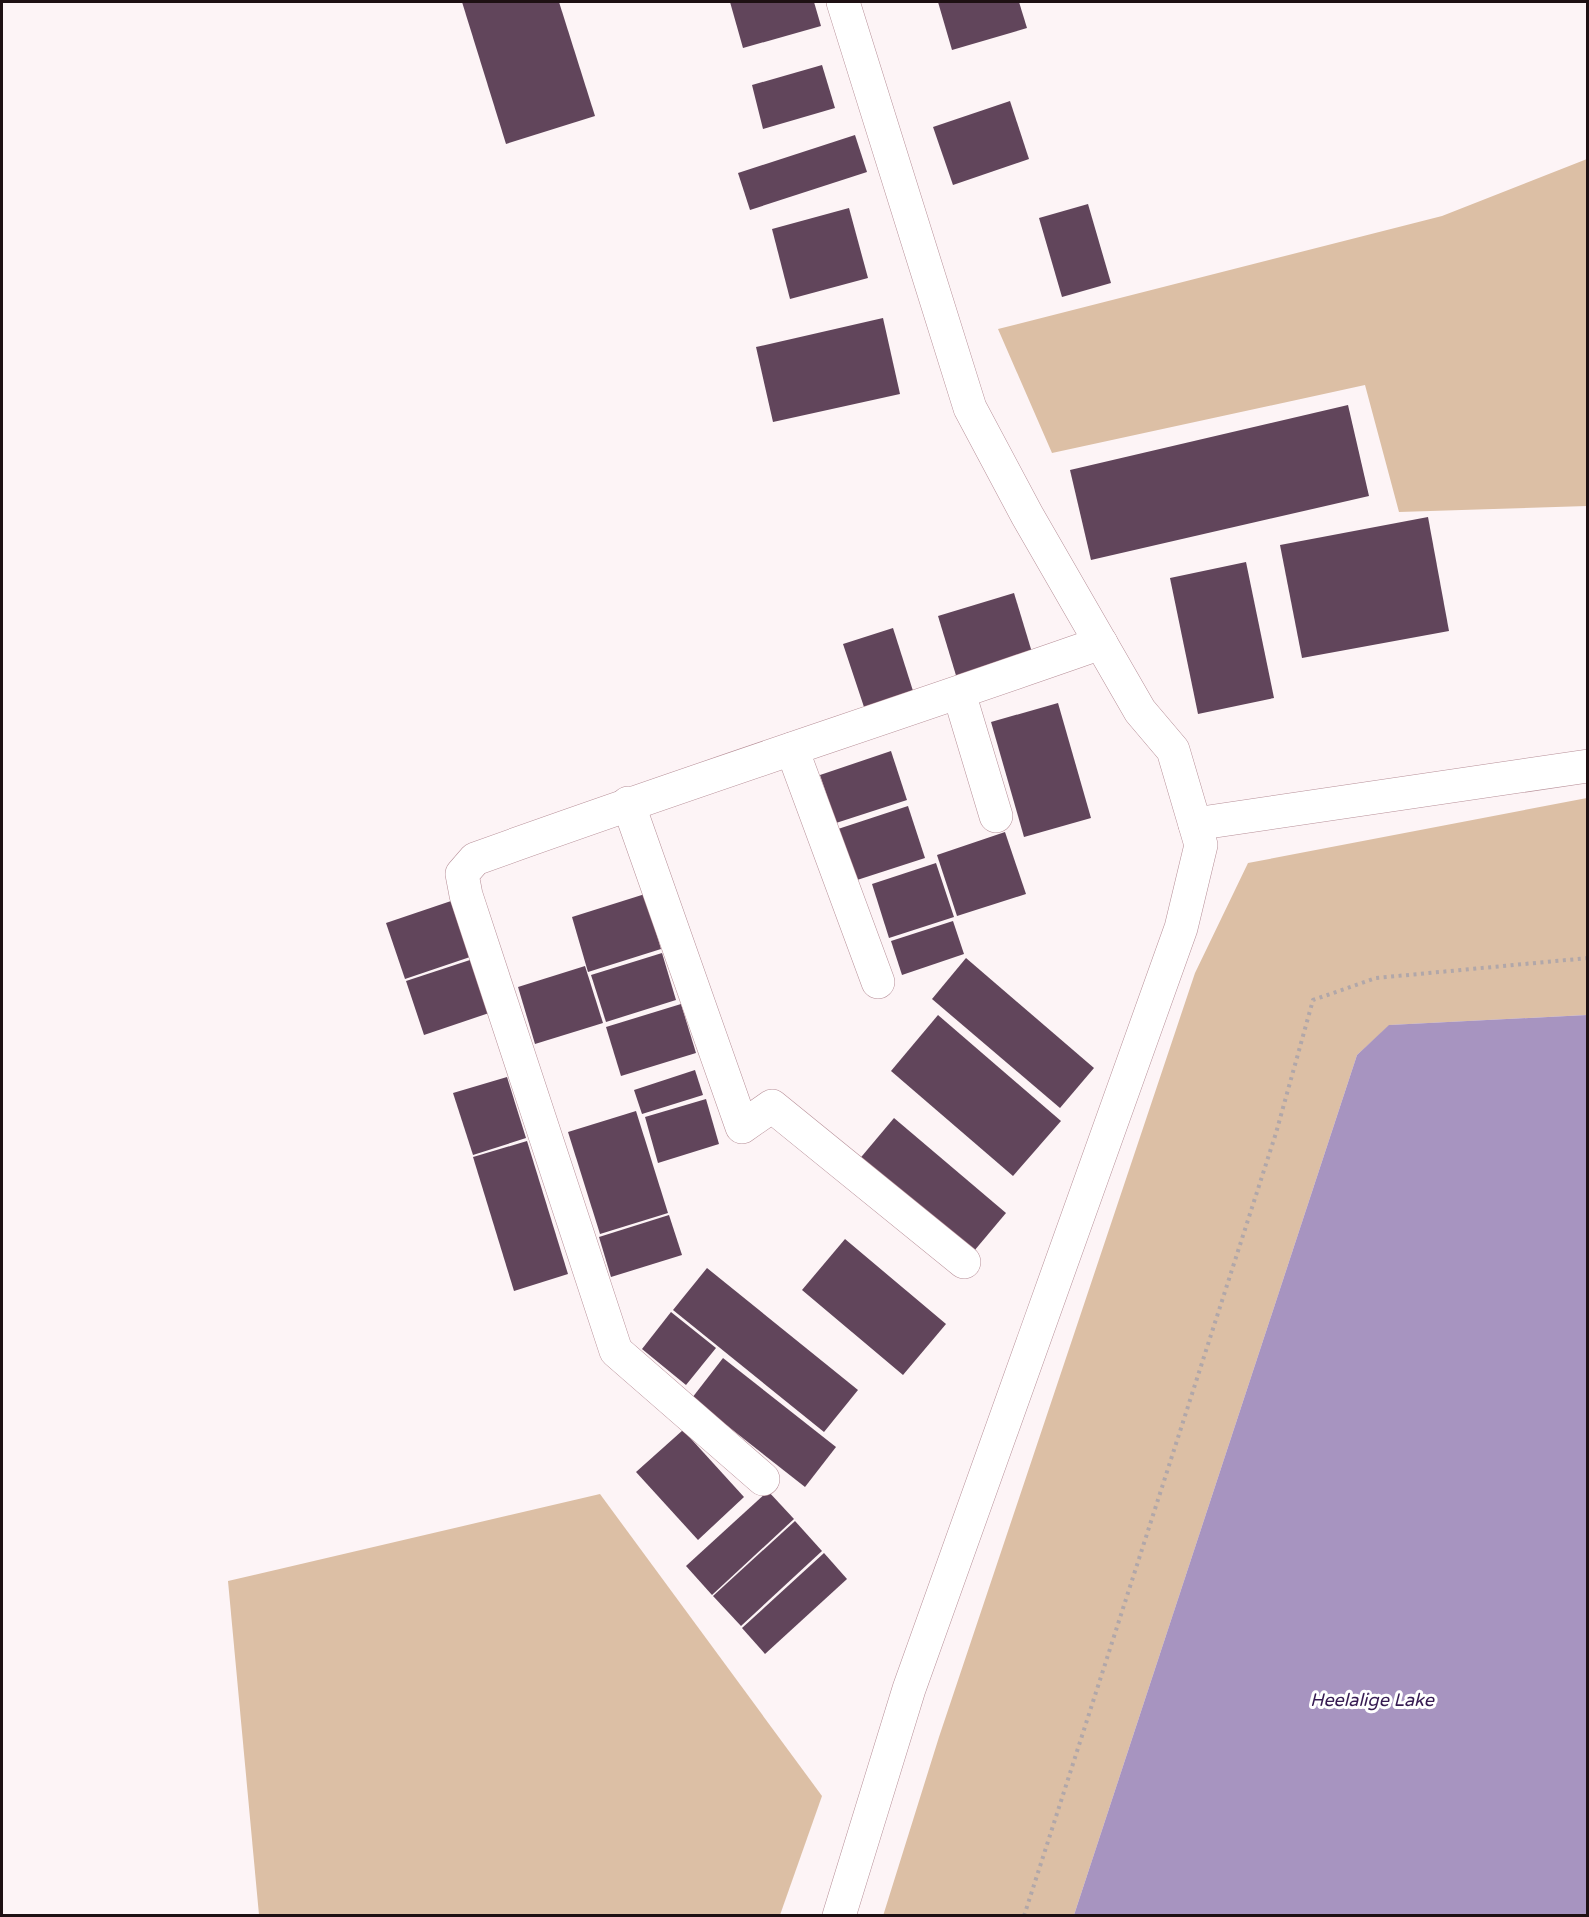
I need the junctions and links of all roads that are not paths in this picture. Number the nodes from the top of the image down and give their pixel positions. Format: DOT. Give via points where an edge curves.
graph roads {
  1 [pos="843,2"];
  2 [pos="1101,643"];
  3 [pos="960,693"];
  4 [pos="792,748"];
  5 [pos="1587,766"];
  6 [pos="628,803"];
  7 [pos="996,816"];
  8 [pos="1195,824"];
  9 [pos="878,982"];
  10 [pos="964,1262"];
  11 [pos="763,1479"];
  12 [pos="839,1916"];
  1 -- 2 [label="street" via="970,408"];
  2 -- 3 [label="street"];
  2 -- 8 [label="street" via="1140,711 1173,750"];
  3 -- 4 [label="street"];
  3 -- 7 [label="street"];
  4 -- 6 [label="street"];
  4 -- 9 [label="street"];
  5 -- 8 [label="street"];
  6 -- 10 [label="street" via="742,1127 772,1106"];
  6 -- 11 [label="street" via="475,859 462,874 464,885 616,1351"];
  8 -- 12 [label="street" via="1201,844 1181,928 913,1677"];
}
